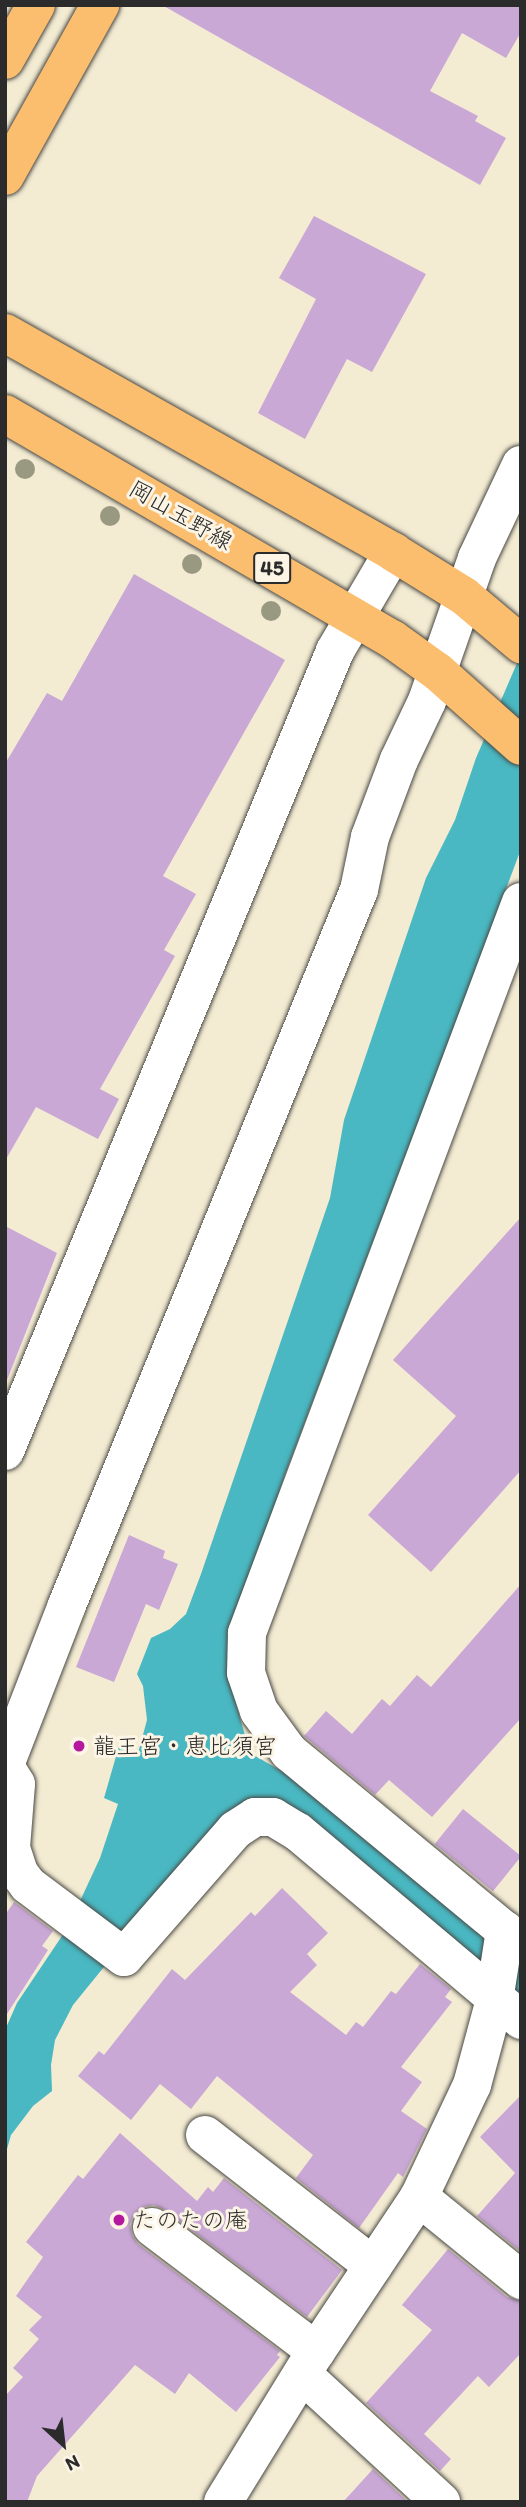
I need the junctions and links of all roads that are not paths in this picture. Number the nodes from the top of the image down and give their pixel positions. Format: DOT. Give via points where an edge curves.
graph roads {
  1 [pos="36,5"];
  2 [pos="100,5"];
  3 [pos="5,60"];
  4 [pos="5,176"];
  5 [pos="5,333"];
  6 [pos="5,414"];
  7 [pos="521,465"];
  8 [pos="393,552"];
  9 [pos="464,596"];
  10 [pos="357,617"];
  11 [pos="521,644"];
  12 [pos="438,672"];
  13 [pos="521,746"];
  14 [pos="521,902"];
  15 [pos="8,1435"];
  16 [pos="5,1766"];
  17 [pos="506,1970"];
  18 [pos="205,2135"];
  19 [pos="419,2197"];
  20 [pos="152,2227"];
  21 [pos="373,2266"];
  22 [pos="521,2280"];
  23 [pos="309,2363"];
  24 [pos="223,2502"];
  25 [pos="441,2502"];
  1 -- 3 [label="main road"];
  2 -- 4 [label="main road"];
  5 -- 8 [label="main road"];
  6 -- 10 [label="main road, 岡山玉野線 / 45"];
  7 -- 9 [label="street"];
  8 -- 9 [label="main road"];
  8 -- 10 [label="street"];
  9 -- 11 [label="main road"];
  9 -- 12 [label="street"];
  10 -- 12 [label="main road, 岡山玉野線 / 45"];
  10 -- 15 [label="street" via="335,651"];
  12 -- 13 [label="main road, 岡山玉野線 / 45"];
  12 -- 16 [label="street" via="370,837 359,890 66,1605"];
  14 -- 17 [label="street" via="247,1633 246,1673 258,1711 289,1752"];
  16 -- 17 [label="street" via="16,1784 11,1848 19,1873 28,1885 124,1957 235,1830 255,1817 273,1817"];
  17 -- 19 [label="street" via="472,2085"];
  18 -- 21 [label="street"];
  19 -- 21 [label="street"];
  19 -- 22 [label="street"];
  20 -- 23 [label="street"];
  21 -- 23 [label="street"];
  23 -- 24 [label="street"];
  23 -- 25 [label="street"];
}
